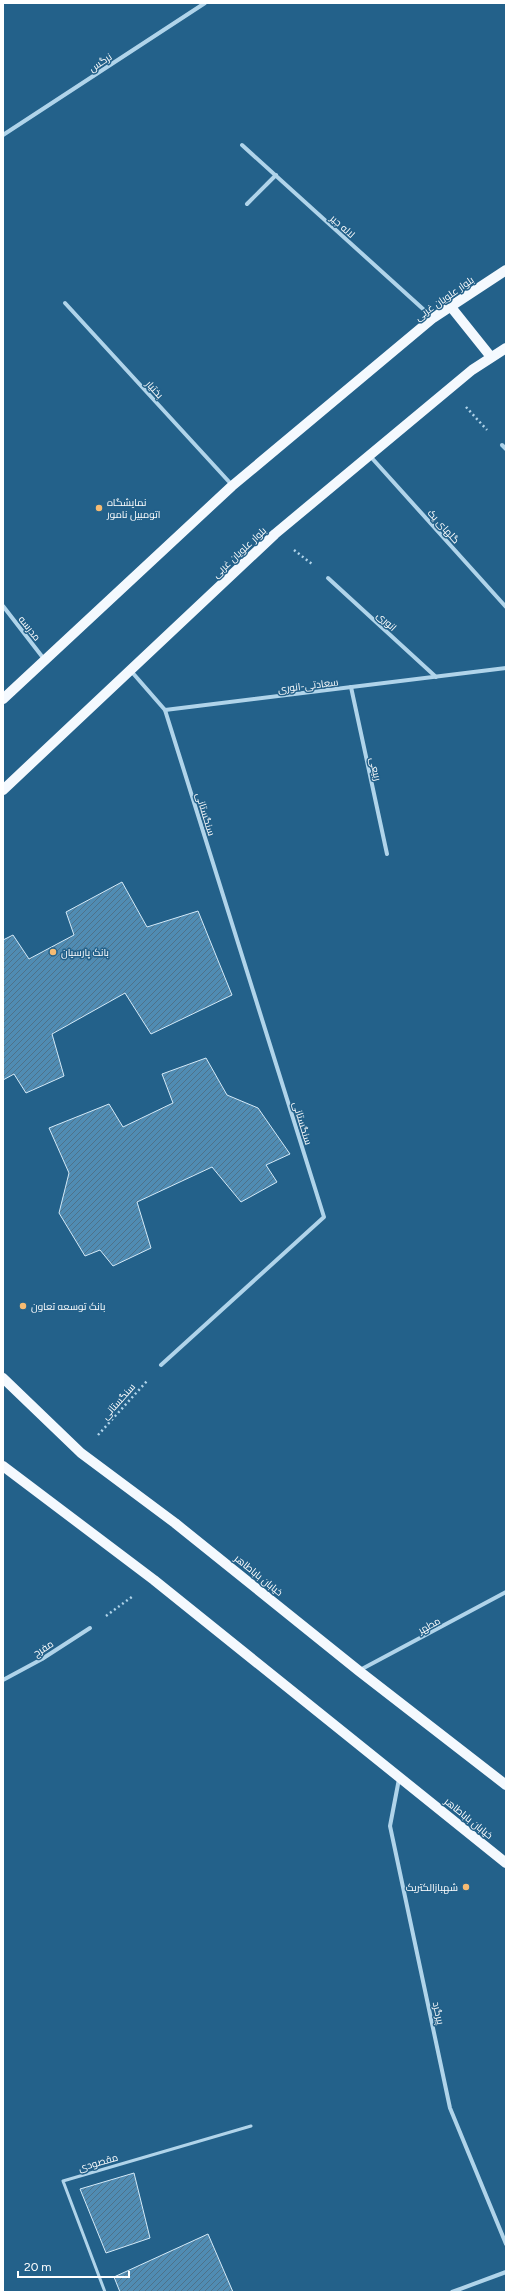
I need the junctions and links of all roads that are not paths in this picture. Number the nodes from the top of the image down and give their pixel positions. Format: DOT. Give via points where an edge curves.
graph roads {
  1 [pos="205,3"];
  2 [pos="3,135"];
  3 [pos="242,145"];
  4 [pos="276,175"];
  5 [pos="248,204"];
  6 [pos="506,270"];
  7 [pos="65,303"];
  8 [pos="451,306"];
  9 [pos="433,318"];
  10 [pos="506,348"];
  11 [pos="491,357"];
  12 [pos="502,445"];
  13 [pos="506,449"];
  14 [pos="369,456"];
  15 [pos="232,486"];
  16 [pos="328,578"];
  17 [pos="3,606"];
  18 [pos="506,607"];
  19 [pos="44,659"];
  20 [pos="506,668"];
  21 [pos="130,670"];
  22 [pos="436,677"];
  23 [pos="351,687"];
  24 [pos="3,699"];
  25 [pos="165,710"];
  26 [pos="3,790"];
  27 [pos="387,854"];
  28 [pos="162,1365"];
  29 [pos="3,1378"];
  30 [pos="3,1466"];
  31 [pos="506,1592"];
  32 [pos="90,1628"];
  33 [pos="359,1671"];
  34 [pos="3,1680"];
  35 [pos="399,1777"];
  36 [pos="506,1785"];
  37 [pos="506,1863"];
  38 [pos="250,2126"];
  39 [pos="506,2244"];
  40 [pos="506,2272"];
  41 [pos="105,2292"];
  42 [pos="452,2292"];
  1 -- 2 [label="street, نرگس"];
  3 -- 4 [label="street, لاله جیر"];
  4 -- 5 [label="street"];
  4 -- 9 [label="street, لاله جیر"];
  6 -- 8 [label="main road, بلوار علویان غربی"];
  7 -- 15 [label="street, بختیار"];
  8 -- 9 [label="main road, بلوار علویان غربی"];
  8 -- 11 [label="main road"];
  9 -- 15 [label="main road, بلوار علویان غربی"];
  10 -- 11 [label="main road, بلوار علویان غربی"];
  11 -- 14 [label="main road, بلوار علویان غربی"];
  12 -- 13 [label="street"];
  14 -- 18 [label="street, گلهای یک"];
  14 -- 21 [label="main road, بلوار علویان غربی" via="275,534"];
  15 -- 19 [label="main road, بلوار علویان غربی"];
  16 -- 22 [label="street, انوری"];
  17 -- 19 [label="street, مدرسه"];
  19 -- 24 [label="main road, بلوار علویان غربی"];
  20 -- 22 [label="street, سعادتی-انوری"];
  21 -- 25 [label="street"];
  21 -- 26 [label="main road, بلوار علویان غربی"];
  22 -- 23 [label="street, سعادتی-انوری"];
  23 -- 25 [label="street, سعادتی-انوری"];
  23 -- 27 [label="street, ربیعی"];
  25 -- 28 [label="street, سنگستانی" via="324,1217"];
  29 -- 33 [label="main road, خیابان باباطاهر" via="81,1453 175,1523"];
  30 -- 35 [label="main road, خیابان باباطاهر" via="154,1580"];
  31 -- 33 [label="street, مطهر"];
  32 -- 34 [label="street, مفرح"];
  33 -- 36 [label="main road, خیابان باباطاهر"];
  35 -- 37 [label="main road, خیابان باباطاهر"];
  35 -- 39 [label="street, پیرگرد" via="390,1826 450,2108"];
  38 -- 41 [label="lane, مقصودی" via="63,2181"];
  40 -- 42 [label="street"];
}
